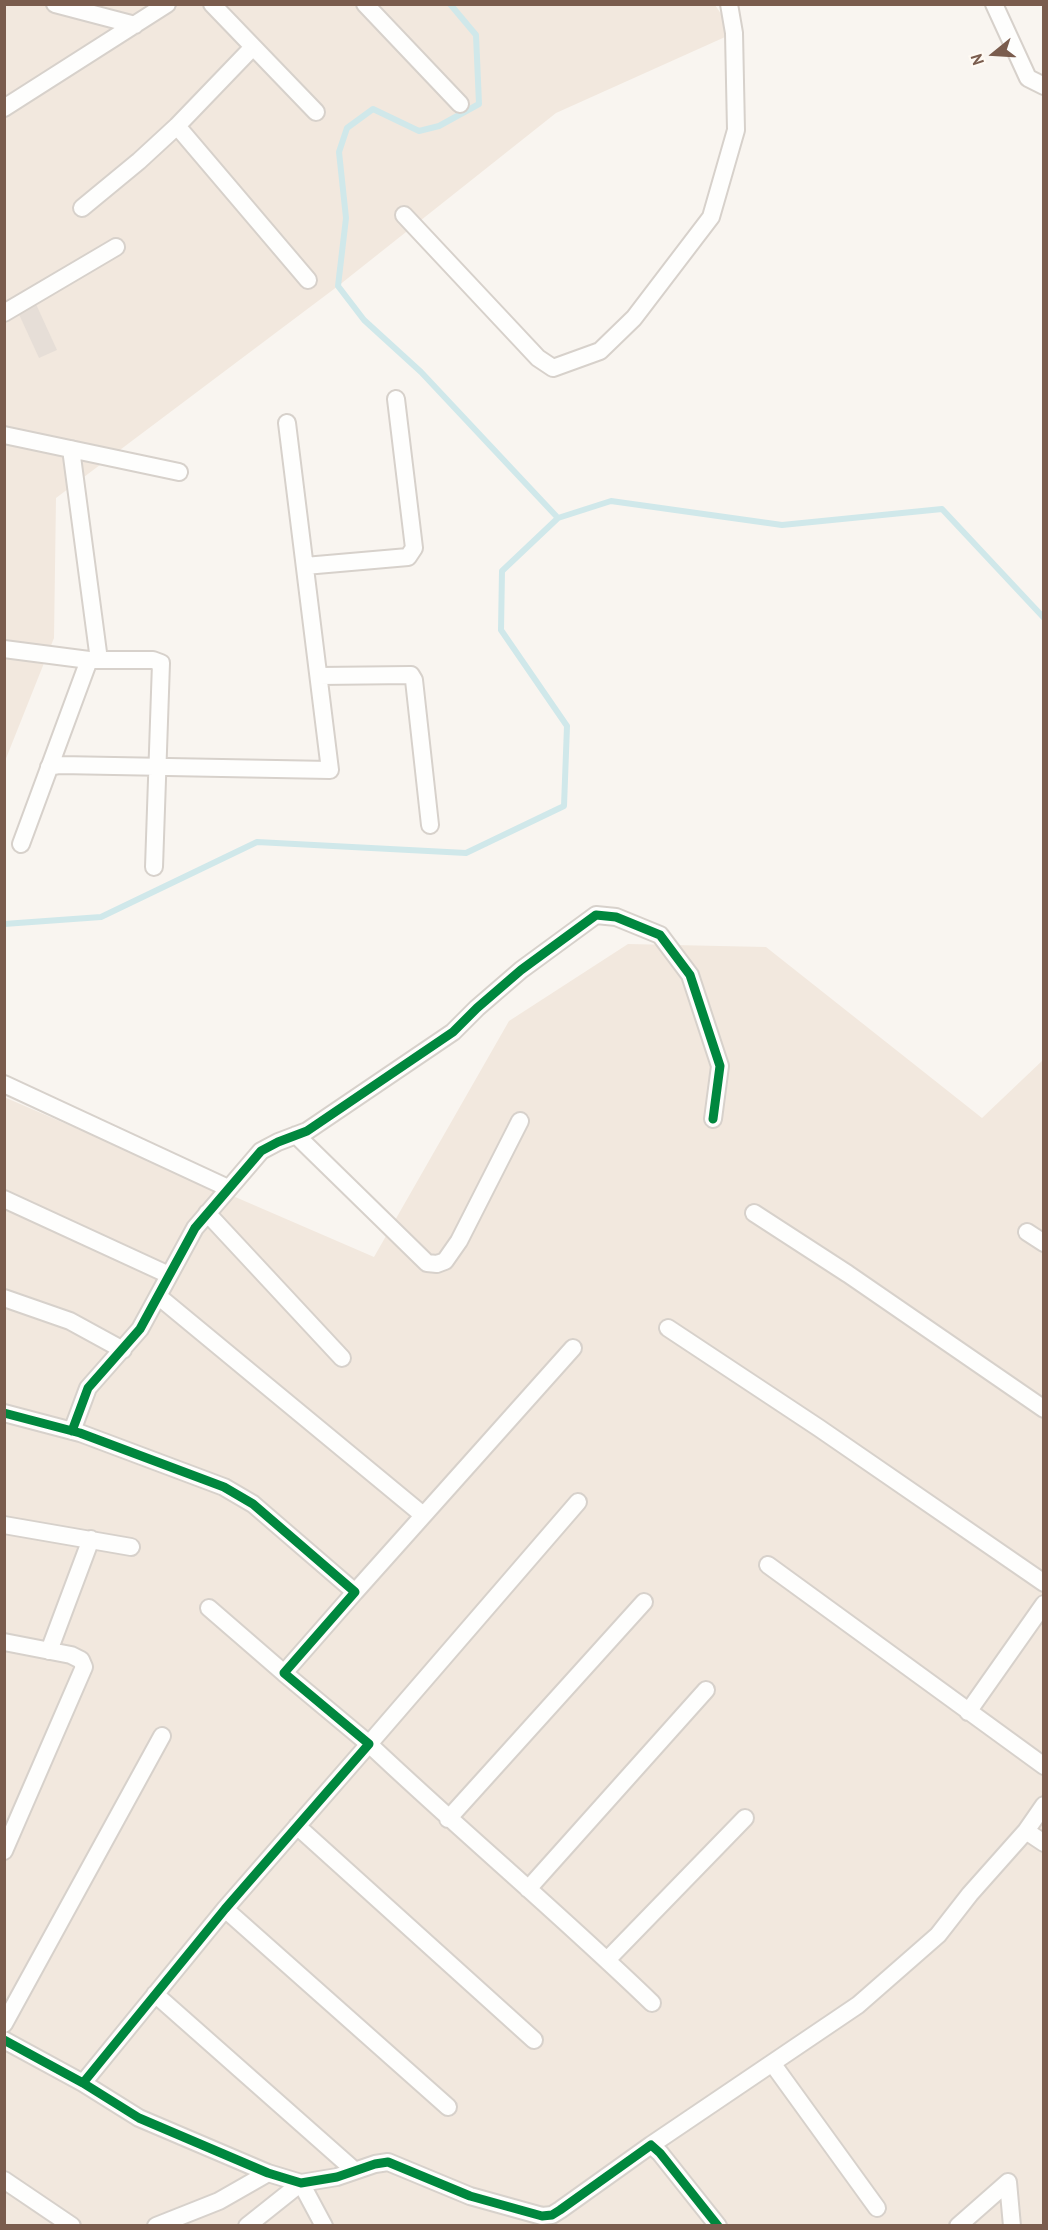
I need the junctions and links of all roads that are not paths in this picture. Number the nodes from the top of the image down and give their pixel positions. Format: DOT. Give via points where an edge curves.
graph roads {
  1 [pos="55,4"];
  2 [pos="167,4"];
  3 [pos="212,4"];
  4 [pos="365,4"];
  5 [pos="729,4"];
  6 [pos="994,4"];
  7 [pos="135,25"];
  8 [pos="253,47"];
  9 [pos="1044,86"];
  10 [pos="7,104"];
  11 [pos="460,104"];
  12 [pos="316,112"];
  13 [pos="177,126"];
  14 [pos="82,208"];
  15 [pos="404,214"];
  16 [pos="116,247"];
  17 [pos="308,280"];
  18 [pos="4,313"];
  19 [pos="396,399"];
  20 [pos="287,423"];
  21 [pos="4,435"];
  22 [pos="71,449"];
  23 [pos="178,472"];
  24 [pos="305,566"];
  25 [pos="4,649"];
  26 [pos="94,660"];
  27 [pos="319,676"];
  28 [pos="49,767"];
  29 [pos="157,768"];
  30 [pos="430,825"];
  31 [pos="21,844"];
  32 [pos="154,867"];
  33 [pos="4,1083"];
  34 [pos="713,1119"];
  35 [pos="520,1121"];
  36 [pos="296,1135"];
  37 [pos="228,1188"];
  38 [pos="4,1199"];
  39 [pos="207,1213"];
  40 [pos="754,1213"];
  41 [pos="1028,1232"];
  42 [pos="1044,1243"];
  43 [pos="169,1275"];
  44 [pos="158,1296"];
  45 [pos="4,1298"];
  46 [pos="668,1328"];
  47 [pos="573,1348"];
  48 [pos="123,1350"];
  49 [pos="342,1358"];
  50 [pos="1044,1409"];
  51 [pos="4,1413"];
  52 [pos="72,1431"];
  53 [pos="578,1502"];
  54 [pos="423,1515"];
  55 [pos="4,1525"];
  56 [pos="91,1539"];
  57 [pos="131,1547"];
  58 [pos="768,1565"];
  59 [pos="1044,1583"];
  60 [pos="356,1592"];
  61 [pos="644,1602"];
  62 [pos="1044,1604"];
  63 [pos="209,1608"];
  64 [pos="4,1642"];
  65 [pos="49,1651"];
  66 [pos="284,1673"];
  67 [pos="706,1690"];
  68 [pos="968,1712"];
  69 [pos="162,1736"];
  70 [pos="369,1744"];
  71 [pos="1044,1766"];
  72 [pos="1044,1805"];
  73 [pos="745,1818"];
  74 [pos="448,1819"];
  75 [pos="297,1826"];
  76 [pos="1026,1831"];
  77 [pos="1044,1843"];
  78 [pos="4,1851"];
  79 [pos="528,1889"];
  80 [pos="225,1909"];
  81 [pos="607,1960"];
  82 [pos="155,1994"];
  83 [pos="652,2003"];
  84 [pos="4,2024"];
  85 [pos="4,2040"];
  86 [pos="534,2040"];
  87 [pos="772,2063"];
  88 [pos="83,2083"];
  89 [pos="448,2107"];
  90 [pos="651,2145"];
  91 [pos="354,2170"];
  92 [pos="268,2173"];
  93 [pos="4,2180"];
  94 [pos="301,2183"];
  95 [pos="877,2208"];
  96 [pos="72,2226"];
  97 [pos="156,2226"];
  98 [pos="247,2226"];
  99 [pos="324,2226"];
  100 [pos="718,2226"];
  101 [pos="958,2226"];
  102 [pos="1012,2226"];
  1 -- 7 [label="street"];
  2 -- 7 [label="street"];
  3 -- 8 [label="street"];
  4 -- 11 [label="street"];
  5 -- 15 [label="street" via="734,33 736,130 711,217 634,318 600,351 553,368 538,358"];
  6 -- 9 [label="street" via="1028,78"];
  7 -- 10 [label="street"];
  8 -- 12 [label="street"];
  8 -- 13 [label="street"];
  13 -- 14 [label="street"];
  13 -- 17 [label="street"];
  16 -- 18 [label="street"];
  19 -- 24 [label="street" via="414,548 408,557"];
  20 -- 24 [label="street"];
  21 -- 22 [label="street"];
  22 -- 23 [label="street"];
  22 -- 26 [label="street"];
  24 -- 27 [label="street"];
  25 -- 26 [label="street"];
  26 -- 28 [label="street"];
  26 -- 29 [label="street" via="160,663"];
  27 -- 29 [label="street" via="330,770"];
  27 -- 30 [label="street" via="411,675"];
  28 -- 29 [label="street"];
  28 -- 31 [label="street"];
  29 -- 32 [label="street"];
  33 -- 37 [label="street"];
  34 -- 36 [label="street" via="720,1066 690,975 660,935 616,917 596,915 520,970 453,1032 308,1131"];
  35 -- 36 [label="street" via="459,1241 445,1260 437,1264 427,1263"];
  36 -- 37 [label="street" via="261,1151"];
  37 -- 39 [label="street"];
  38 -- 43 [label="street"];
  39 -- 43 [label="street"];
  39 -- 49 [label="street"];
  40 -- 50 [label="street"];
  41 -- 42 [label="street"];
  43 -- 44 [label="street"];
  44 -- 48 [label="street"];
  44 -- 54 [label="street"];
  45 -- 48 [label="street" via="70,1321"];
  46 -- 59 [label="street"];
  47 -- 54 [label="street"];
  48 -- 52 [label="street" via="88,1388"];
  51 -- 52 [label="street"];
  52 -- 60 [label="street" via="224,1487 252,1504"];
  53 -- 70 [label="street"];
  54 -- 60 [label="street"];
  55 -- 56 [label="street"];
  56 -- 57 [label="street"];
  56 -- 65 [label="street"];
  58 -- 68 [label="street"];
  60 -- 66 [label="street"];
  61 -- 74 [label="street"];
  62 -- 68 [label="street"];
  63 -- 66 [label="street"];
  64 -- 65 [label="street"];
  65 -- 78 [label="street" via="71,1655 81,1660 84,1667"];
  66 -- 70 [label="street"];
  67 -- 79 [label="street"];
  68 -- 71 [label="street"];
  69 -- 84 [label="street"];
  70 -- 74 [label="street"];
  70 -- 75 [label="street"];
  72 -- 76 [label="street"];
  73 -- 81 [label="street"];
  74 -- 79 [label="street"];
  75 -- 80 [label="street"];
  75 -- 86 [label="street"];
  76 -- 77 [label="street"];
  76 -- 87 [label="street" via="938,1935 858,2005"];
  79 -- 81 [label="street"];
  80 -- 82 [label="street"];
  80 -- 89 [label="street"];
  81 -- 83 [label="street"];
  82 -- 88 [label="street"];
  82 -- 91 [label="street"];
  85 -- 88 [label="street"];
  87 -- 90 [label="street"];
  87 -- 95 [label="street"];
  88 -- 92 [label="street" via="139,2118"];
  90 -- 91 [label="street" via="560,2210 542,2216 470,2196 388,2162"];
  90 -- 100 [label="street"];
  91 -- 94 [label="street"];
  92 -- 94 [label="street"];
  92 -- 97 [label="street" via="219,2201"];
  93 -- 96 [label="street"];
  94 -- 98 [label="street"];
  94 -- 99 [label="street"];
  101 -- 102 [label="street" via="1008,2182"];
}
